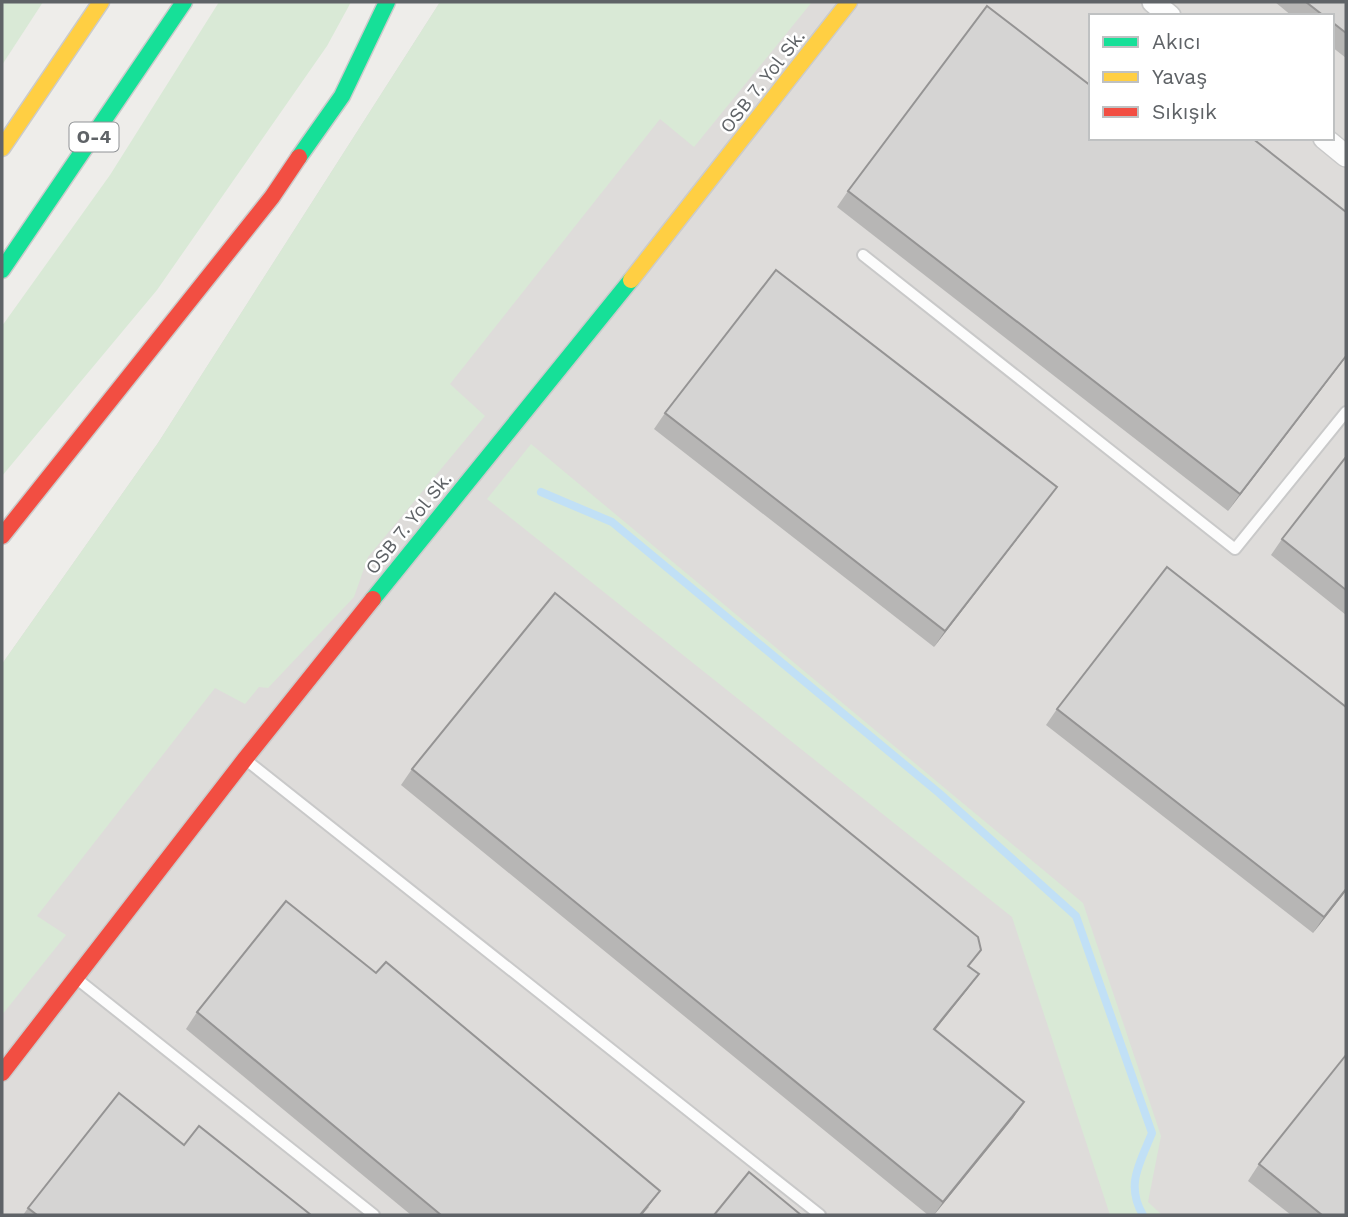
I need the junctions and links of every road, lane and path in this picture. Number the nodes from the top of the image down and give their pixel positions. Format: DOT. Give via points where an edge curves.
graph roads {
  1 [pos="101,2"];
  2 [pos="184,2"];
  3 [pos="387,2"];
  4 [pos="403,2"];
  5 [pos="849,2"];
  6 [pos="1153,2"];
  7 [pos="1168,14"];
  8 [pos="342,96"];
  9 [pos="1326,140"];
  10 [pos="2,148"];
  11 [pos="1346,156"];
  12 [pos="863,255"];
  13 [pos="2,270"];
  14 [pos="1346,412"];
  15 [pos="2,536"];
  16 [pos="245,759"];
  17 [pos="77,979"];
  18 [pos="2,1073"];
  19 [pos="374,1215"];
  20 [pos="820,1215"];
  1 -- 10 [label="main road"];
  2 -- 13 [label="main road, O-4"];
  3 -- 8 [label="main road"];
  4 -- 8 [label="main road"];
  5 -- 16 [label="main road, OSB 7. Yol Sk."];
  6 -- 7 [label="street"];
  8 -- 15 [label="main road" via="272,197"];
  9 -- 11 [label="street"];
  12 -- 14 [label="lane" via="1235,549"];
  16 -- 17 [label="main road, OSB 7. Yol Sk."];
  16 -- 20 [label="lane"];
  17 -- 18 [label="main road, OSB 7. Yol Sk."];
  17 -- 19 [label="lane"];
}
